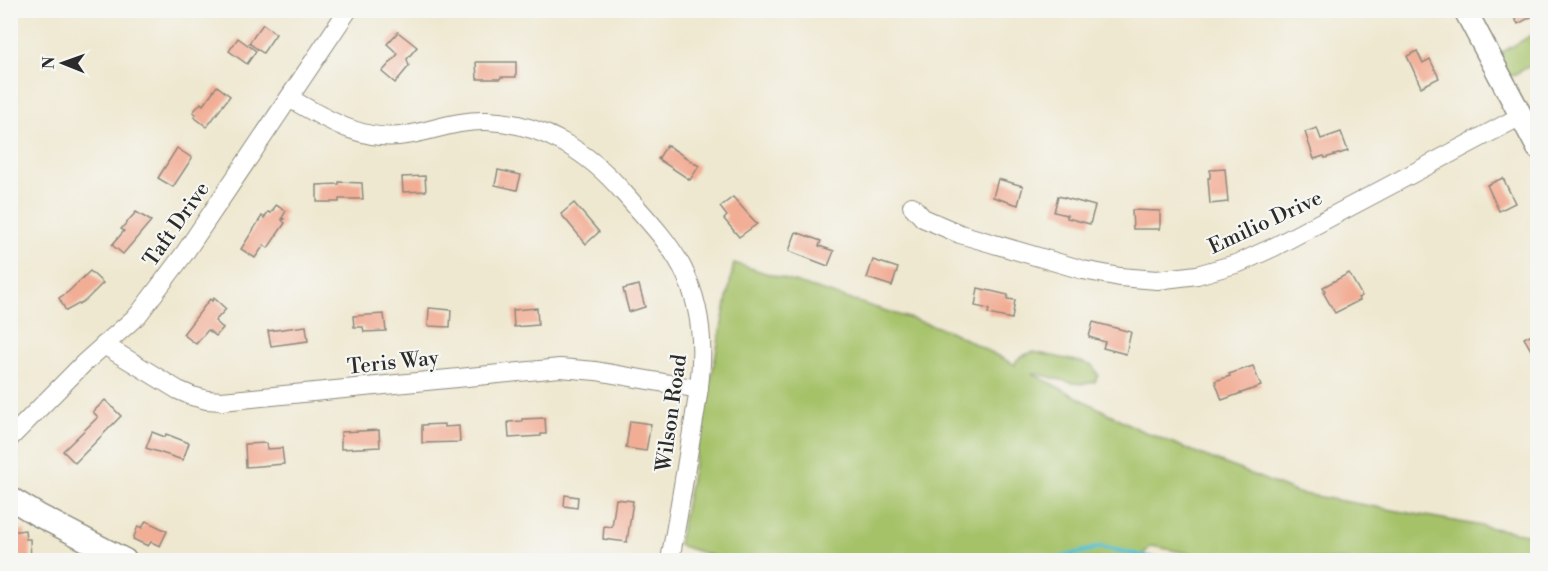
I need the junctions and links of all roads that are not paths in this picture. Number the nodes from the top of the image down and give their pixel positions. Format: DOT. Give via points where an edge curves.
graph roads {
  1 [pos="348,10"];
  2 [pos="1465,10"];
  3 [pos="289,98"];
  4 [pos="1521,116"];
  5 [pos="1538,148"];
  6 [pos="912,206"];
  7 [pos="104,345"];
  8 [pos="699,389"];
  9 [pos="10,438"];
  10 [pos="10,498"];
  11 [pos="125,561"];
  12 [pos="670,561"];
  1 -- 3 [label="street, Taft Drive"];
  2 -- 4 [label="main road"];
  3 -- 7 [label="street, Taft Drive" via="162,284 138,315"];
  3 -- 8 [label="street, Wilson Road" via="337,125 387,136 464,122 508,123 546,133 592,161 661,237 682,267 695,300 702,334"];
  4 -- 5 [label="main road"];
  4 -- 6 [label="street, Emilio Drive" via="1274,247 1239,263 1197,275 1157,280 1083,270 960,234 923,218"];
  7 -- 8 [label="street, Teris Way" via="178,390 222,401 560,368"];
  7 -- 9 [label="street, Taft Drive"];
  8 -- 12 [label="street, Wilson Road"];
  10 -- 11 [label="main road"];
}
